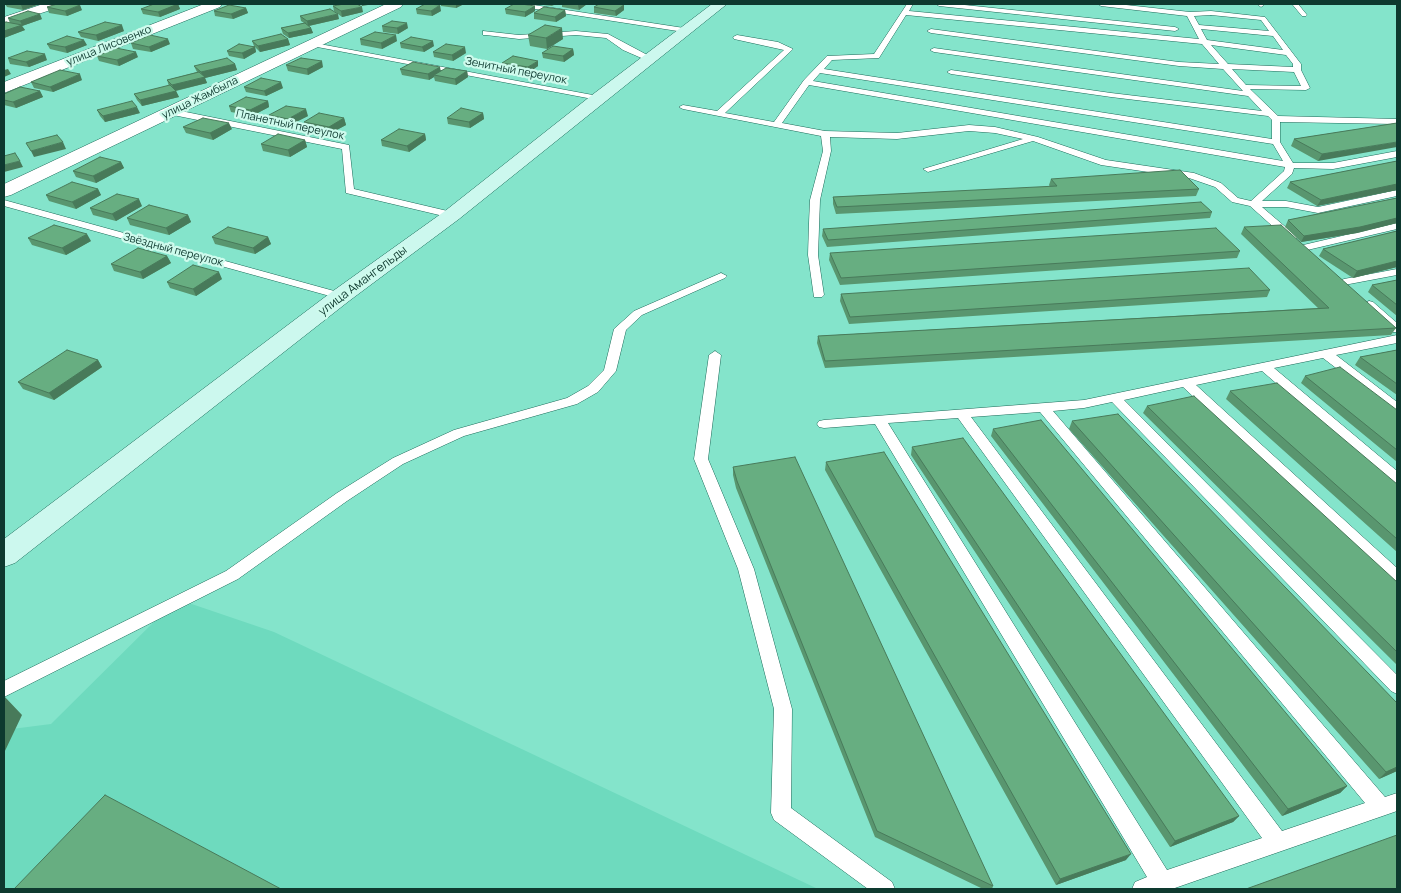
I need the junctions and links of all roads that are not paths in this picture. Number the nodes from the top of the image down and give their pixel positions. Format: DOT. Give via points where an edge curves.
graph roads {
  1 [pos="55,4"];
  2 [pos="214,4"];
  3 [pos="396,4"];
  4 [pos="516,4"];
  5 [pos="720,4"];
  6 [pos="910,4"];
  7 [pos="940,4"];
  8 [pos="1101,4"];
  9 [pos="1295,4"];
  10 [pos="906,13"];
  11 [pos="1190,14"];
  12 [pos="1304,15"];
  13 [pos="4,21"];
  14 [pos="684,30"];
  15 [pos="1182,30"];
  16 [pos="1196,30"];
  17 [pos="931,31"];
  18 [pos="486,33"];
  19 [pos="1274,34"];
  20 [pos="737,37"];
  21 [pos="1204,42"];
  22 [pos="312,44"];
  23 [pos="934,50"];
  24 [pos="1289,53"];
  25 [pos="648,58"];
  26 [pos="1225,65"];
  27 [pos="818,70"];
  28 [pos="1297,70"];
  29 [pos="951,72"];
  30 [pos="807,82"];
  31 [pos="1244,87"];
  32 [pos="4,88"];
  33 [pos="1250,94"];
  34 [pos="598,98"];
  35 [pos="683,107"];
  36 [pos="171,112"];
  37 [pos="718,114"];
  38 [pos="1273,116"];
  39 [pos="1397,121"];
  40 [pos="777,124"];
  41 [pos="825,134"];
  42 [pos="1035,138"];
  43 [pos="1276,142"];
  44 [pos="1397,154"];
  45 [pos="1290,165"];
  46 [pos="928,169"];
  47 [pos="4,192"];
  48 [pos="1397,193"];
  49 [pos="4,204"];
  50 [pos="1253,204"];
  51 [pos="452,215"];
  52 [pos="1397,226"];
  53 [pos="1303,248"];
  54 [pos="1316,259"];
  55 [pos="1397,272"];
  56 [pos="720,276"];
  57 [pos="818,295"];
  58 [pos="341,296"];
  59 [pos="1397,329"];
  60 [pos="1395,342"];
  61 [pos="1326,354"];
  62 [pos="715,355"];
  63 [pos="1265,367"];
  64 [pos="1186,383"];
  65 [pos="1115,398"];
  66 [pos="1043,407"];
  67 [pos="1397,408"];
  68 [pos="961,414"];
  69 [pos="879,420"];
  70 [pos="824,424"];
  71 [pos="1397,479"];
  72 [pos="8,546"];
  73 [pos="1397,578"];
  74 [pos="1397,686"];
  75 [pos="4,689"];
  76 [pos="1389,805"];
  77 [pos="1278,843"];
  78 [pos="1162,882"];
  79 [pos="885,889"];
  80 [pos="1142,889"];
  1 -- 13 [label="street"];
  2 -- 32 [label="street, улица Лисовенко"];
  3 -- 22 [label="street, улица Жамбыла"];
  4 -- 14 [label="lane"];
  5 -- 14 [label="street, улица Амангельды"];
  6 -- 10 [label="lane"];
  7 -- 15 [label="lane"];
  8 -- 11 [label="lane"];
  9 -- 12 [label="lane"];
  10 -- 21 [label="lane"];
  10 -- 27 [label="lane" via="876,56 830,58"];
  11 -- 16 [label="lane"];
  11 -- 19 [label="lane" via="1263,18"];
  14 -- 25 [label="street, улица Амангельды"];
  16 -- 19 [label="lane"];
  16 -- 21 [label="lane"];
  17 -- 26 [label="lane" via="1179,64"];
  18 -- 25 [label="lane" via="519,37 576,33 608,36"];
  19 -- 24 [label="lane"];
  20 -- 37 [label="lane" via="789,49"];
  21 -- 24 [label="lane"];
  21 -- 26 [label="lane"];
  22 -- 34 [label="lane, Зенитный переулок"];
  22 -- 36 [label="street, улица Жамбыла"];
  23 -- 33 [label="lane"];
  24 -- 28 [label="lane"];
  25 -- 34 [label="street, улица Амангельды"];
  26 -- 28 [label="lane"];
  26 -- 31 [label="lane"];
  27 -- 30 [label="lane"];
  27 -- 43 [label="lane"];
  28 -- 31 [label="lane" via="1306,88"];
  29 -- 38 [label="lane"];
  30 -- 40 [label="lane"];
  30 -- 45 [label="lane"];
  31 -- 33 [label="lane"];
  33 -- 38 [label="lane"];
  34 -- 51 [label="street, улица Амангельды"];
  35 -- 37 [label="lane"];
  36 -- 47 [label="street, улица Жамбыла"];
  36 -- 51 [label="lane, Планетный переулок" via="346,147 349,191"];
  37 -- 40 [label="lane"];
  38 -- 39 [label="lane"];
  38 -- 43 [label="lane"];
  40 -- 41 [label="lane"];
  41 -- 42 [label="lane" via="897,136 968,128"];
  41 -- 57 [label="lane" via="827,151 815,200 814,223 813,255"];
  42 -- 46 [label="lane"];
  42 -- 50 [label="lane" via="1104,163 1191,175 1218,185 1235,200"];
  43 -- 45 [label="lane"];
  44 -- 45 [label="lane" via="1333,166"];
  45 -- 50 [label="lane" via="1289,172"];
  48 -- 50 [label="lane" via="1318,210 1286,204"];
  49 -- 58 [label="lane, Звёздный переулок"];
  50 -- 53 [label="lane"];
  51 -- 58 [label="street, улица Амангельды"];
  52 -- 53 [label="lane"];
  53 -- 54 [label="lane"];
  55 -- 59 [label="lane" via="1341,280"];
  56 -- 75 [label="lane" via="638,313 620,329 610,371 593,389 572,401 459,433 398,461 232,575"];
  58 -- 72 [label="street, улица Амангельды"];
  60 -- 61 [label="lane"];
  61 -- 63 [label="lane"];
  61 -- 67 [label="lane"];
  62 -- 79 [label="lane" via="701,459 746,569 783,710 781,813"];
  63 -- 64 [label="lane"];
  63 -- 71 [label="lane"];
  64 -- 65 [label="lane"];
  64 -- 73 [label="lane"];
  65 -- 66 [label="lane"];
  65 -- 74 [label="lane"];
  66 -- 68 [label="lane"];
  66 -- 76 [label="lane"];
  68 -- 69 [label="lane"];
  68 -- 77 [label="lane"];
  69 -- 70 [label="lane"];
  69 -- 78 [label="lane"];
  76 -- 77 [label="lane"];
  77 -- 78 [label="lane"];
  78 -- 80 [label="lane"];
}
